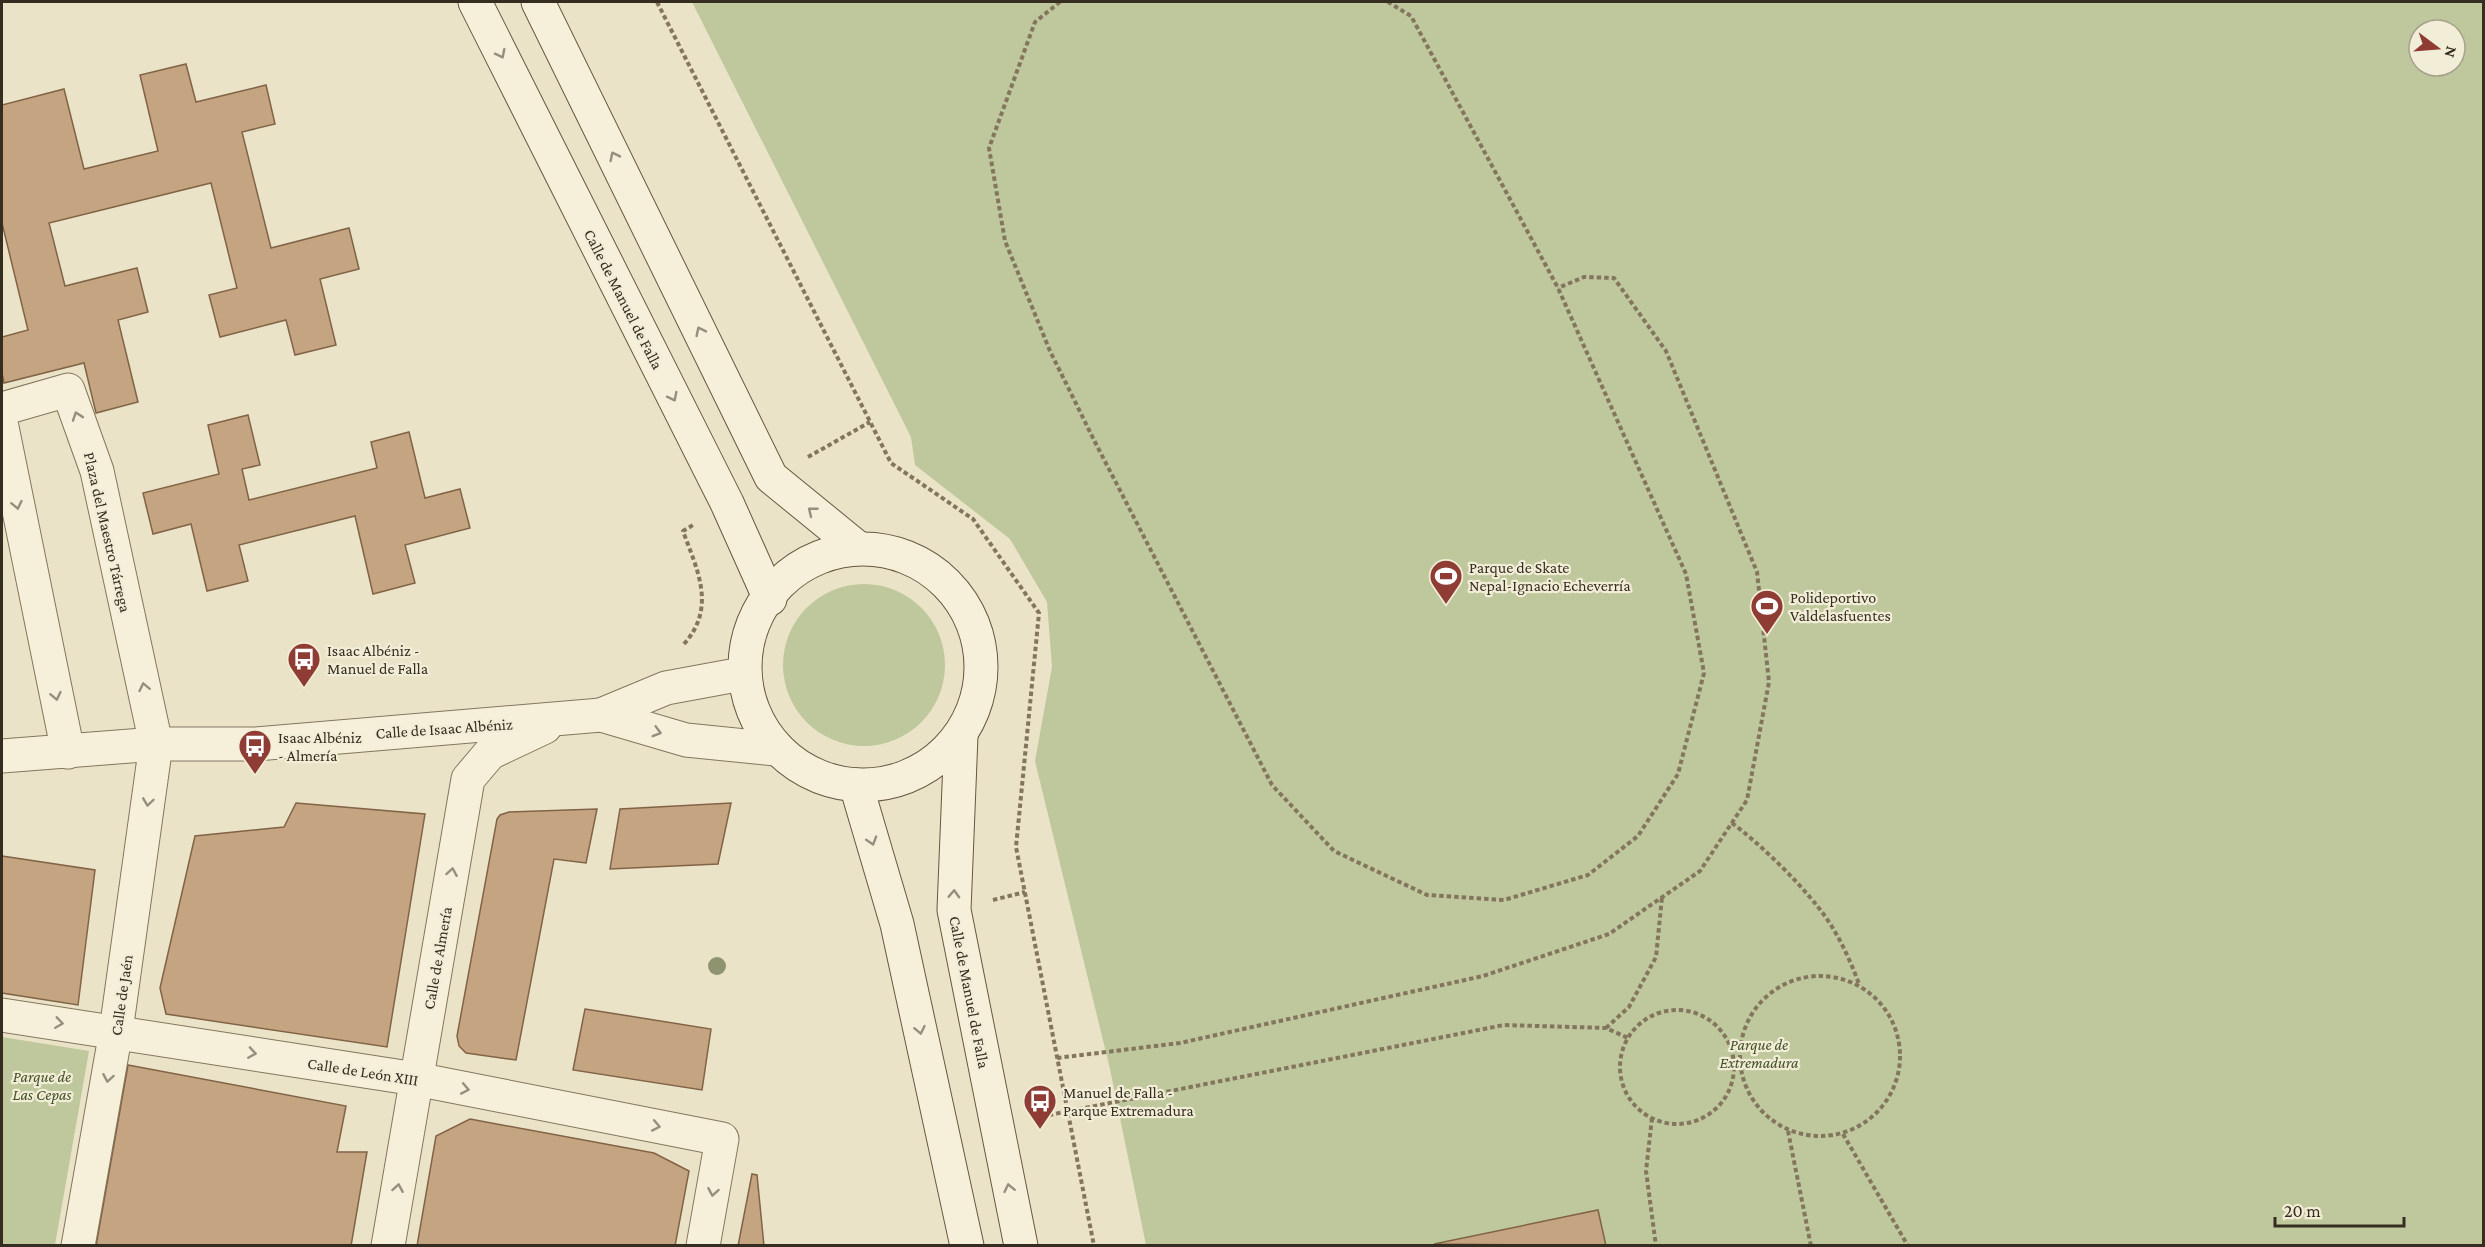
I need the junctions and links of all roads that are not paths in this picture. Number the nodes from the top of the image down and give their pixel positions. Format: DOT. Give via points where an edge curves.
graph roads {
  1 [pos="475,2"];
  2 [pos="538,2"];
  3 [pos="2,409"];
  4 [pos="2,427"];
  5 [pos="858,548"];
  6 [pos="770,599"];
  7 [pos="742,674"];
  8 [pos="601,716"];
  9 [pos="558,720"];
  10 [pos="961,736"];
  11 [pos="156,744"];
  12 [pos="775,749"];
  13 [pos="68,752"];
  14 [pos="2,756"];
  15 [pos="855,785"];
  16 [pos="2,1015"];
  17 [pos="116,1031"];
  18 [pos="416,1079"];
  19 [pos="78,1245"];
  20 [pos="388,1245"];
  21 [pos="704,1245"];
  22 [pos="967,1245"];
  23 [pos="1021,1245"];
  1 -- 6 [label="street, Calle de Manuel de Falla, one-way" via="727,503"];
  5 -- 2 [label="street, one-way" via="771,477"];
  11 -- 3 [label="street, Plaza del Maestro Tárrega, one-way" via="97,471 68,390"];
  4 -- 13 [label="street, one-way"];
  5 -- 6 [label="street" via="814,562 784,581"];
  5 -- 10 [label="street" via="874,548 915,560 949,583 965,605 980,644 979,698"];
  6 -- 7 [label="street" via="749,636"];
  7 -- 8 [label="street" via="666,688"];
  7 -- 12 [label="street" via="752,715"];
  8 -- 9 [label="street, Calle de Isaac Albéniz"];
  8 -- 12 [label="street, Calle de Isaac Albéniz, one-way" via="686,740"];
  9 -- 11 [label="street, Calle de Isaac Albéniz" via="256,744"];
  18 -- 9 [label="street, Calle de Almería, one-way" via="468,778 490,753"];
  10 -- 15 [label="street" via="922,768 886,783"];
  23 -- 10 [label="street, Calle de Manuel de Falla, one-way" via="954,910"];
  11 -- 13 [label="street, Calle de Isaac Albéniz"];
  11 -- 17 [label="street, Calle de Jaén, one-way"];
  12 -- 15 [label="street" via="798,770"];
  13 -- 14 [label="street, Calle de Isaac Albéniz"];
  15 -- 22 [label="street, one-way" via="897,924"];
  16 -- 17 [label="street, Calle de León XIII, one-way"];
  17 -- 18 [label="street, Calle de León XIII, one-way"];
  17 -- 19 [label="street, Calle de Jaén, one-way"];
  20 -- 18 [label="street, Calle de Almería, one-way"];
  18 -- 21 [label="street, Calle de León XIII, one-way" via="722,1139"];
}
